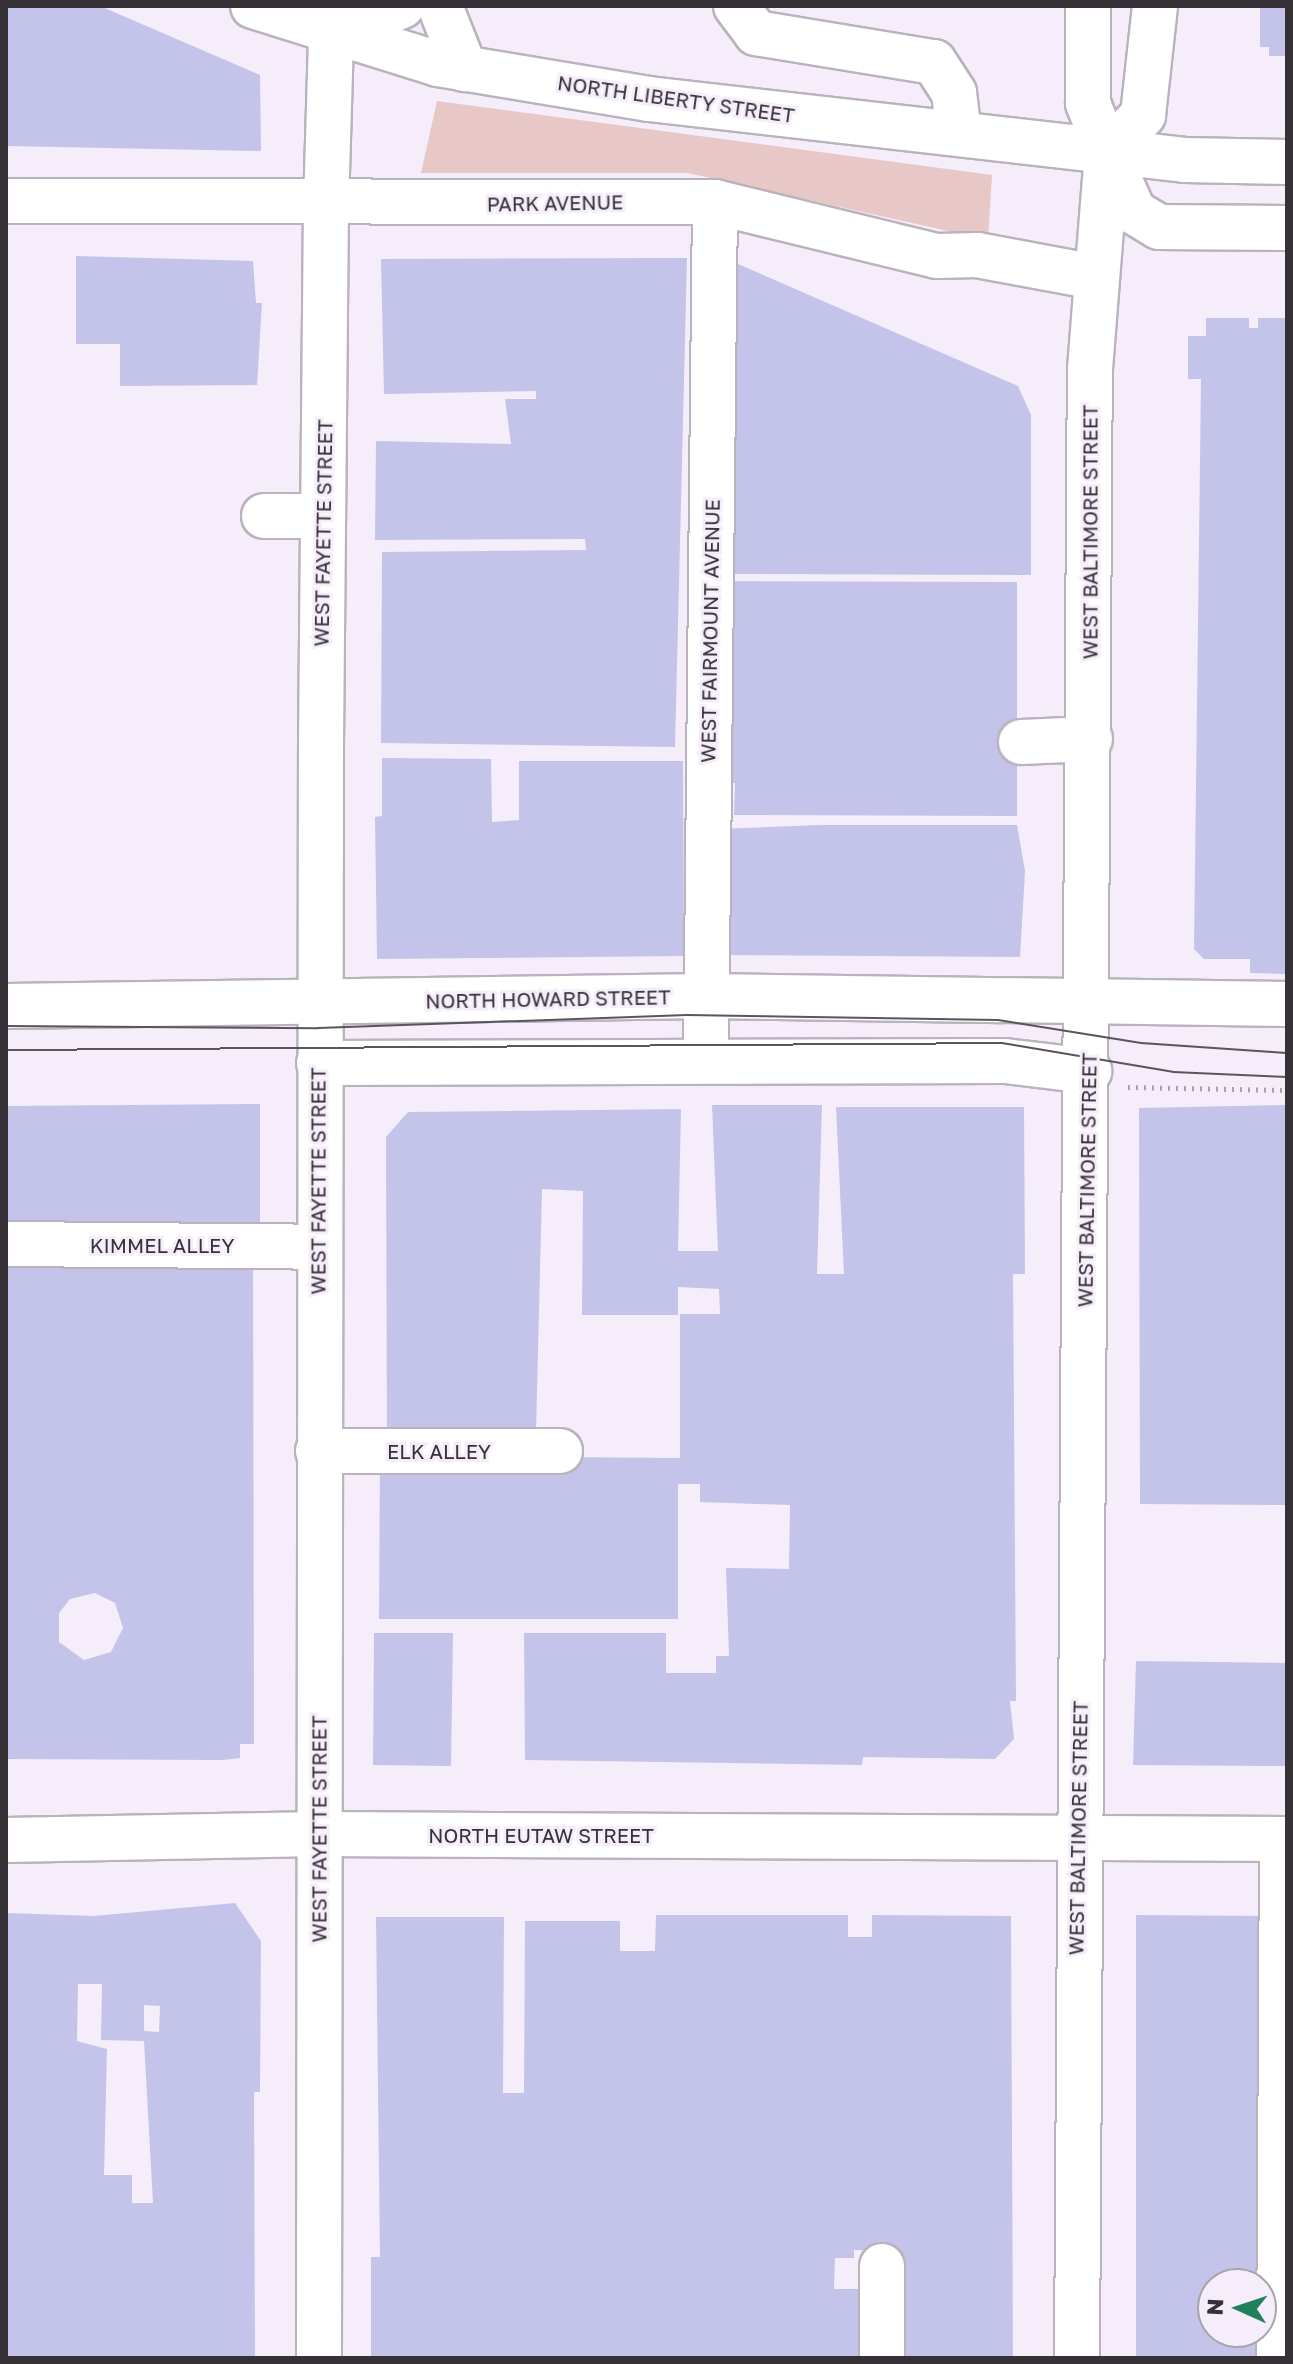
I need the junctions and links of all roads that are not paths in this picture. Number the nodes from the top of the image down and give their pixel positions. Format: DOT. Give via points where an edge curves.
graph roads {
  1 [pos="253,6"];
  2 [pos="402,6"];
  3 [pos="440,6"];
  4 [pos="736,6"];
  5 [pos="1088,6"];
  6 [pos="1155,6"];
  7 [pos="329,16"];
  8 [pos="465,69"];
  9 [pos="959,131"];
  10 [pos="1107,152"];
  11 [pos="1287,162"];
  12 [pos="6,201"];
  13 [pos="715,202"];
  14 [pos="326,207"];
  15 [pos="1287,228"];
  16 [pos="1096,277"];
  17 [pos="264,516"];
  18 [pos="323,516"];
  19 [pos="1090,739"];
  20 [pos="1021,742"];
  21 [pos="705,996"];
  22 [pos="1089,1001"];
  23 [pos="318,1003"];
  24 [pos="1287,1004"];
  25 [pos="6,1006"];
  26 [pos="706,1060"];
  27 [pos="319,1063"];
  28 [pos="1108,1079"];
  29 [pos="6,1244"];
  30 [pos="319,1247"];
  31 [pos="318,1451"];
  32 [pos="560,1451"];
  33 [pos="319,1834"];
  34 [pos="1077,1837"];
  35 [pos="1285,1839"];
  36 [pos="6,1840"];
  37 [pos="882,2266"];
  38 [pos="319,2358"];
  39 [pos="882,2358"];
  40 [pos="1077,2358"];
  41 [pos="1279,2358"];
  1 -- 7 [label="main road, NORTH LIBERTY STREET"];
  2 -- 7 [label="main road"];
  3 -- 8 [label="main road"];
  4 -- 9 [label="main road" via="756,33 934,62 954,93"];
  5 -- 10 [label="main road, WEST BALTIMORE STREET" via="1088,103"];
  6 -- 10 [label="main road" via="1143,115"];
  7 -- 8 [label="main road, NORTH LIBERTY STREET"];
  7 -- 14 [label="main road, WEST FAYETTE STREET"];
  8 -- 9 [label="main road, NORTH LIBERTY STREET" via="664,101"];
  9 -- 10 [label="main road, NORTH LIBERTY STREET"];
  10 -- 11 [label="main road, NORTH LIBERTY STREET"];
  10 -- 15 [label="main road" via="1134,212 1159,227"];
  10 -- 16 [label="main road, WEST BALTIMORE STREET"];
  12 -- 14 [label="main road, PARK AVENUE"];
  13 -- 14 [label="main road, PARK AVENUE"];
  13 -- 16 [label="main road, PARK AVENUE" via="937,256 977,255"];
  13 -- 21 [label="main road, WEST FAIRMOUNT AVENUE"];
  14 -- 18 [label="main road, WEST FAYETTE STREET"];
  16 -- 19 [label="main road, WEST BALTIMORE STREET"];
  17 -- 18 [label="main road"];
  18 -- 23 [label="main road, WEST FAYETTE STREET"];
  19 -- 20 [label="main road"];
  19 -- 22 [label="main road, WEST BALTIMORE STREET"];
  21 -- 22 [label="main road, NORTH HOWARD STREET"];
  21 -- 23 [label="main road, NORTH HOWARD STREET"];
  21 -- 26 [label="main road, WEST FAIRMOUNT AVENUE"];
  22 -- 24 [label="main road, NORTH HOWARD STREET"];
  22 -- 28 [label="main road, WEST BALTIMORE STREET"];
  23 -- 25 [label="main road, NORTH HOWARD STREET"];
  23 -- 27 [label="main road, WEST FAYETTE STREET"];
  26 -- 27 [label="main road"];
  26 -- 28 [label="main road" via="1005,1061"];
  27 -- 30 [label="main road, WEST FAYETTE STREET"];
  28 -- 34 [label="main road, WEST BALTIMORE STREET"];
  29 -- 30 [label="main road, KIMMEL ALLEY"];
  30 -- 31 [label="main road, WEST FAYETTE STREET"];
  31 -- 32 [label="main road, ELK ALLEY"];
  31 -- 33 [label="main road, WEST FAYETTE STREET"];
  33 -- 34 [label="main road, NORTH EUTAW STREET"];
  33 -- 36 [label="main road, NORTH EUTAW STREET"];
  33 -- 38 [label="main road, WEST FAYETTE STREET"];
  34 -- 35 [label="main road, NORTH EUTAW STREET"];
  34 -- 40 [label="main road, WEST BALTIMORE STREET"];
  35 -- 41 [label="main road"];
  37 -- 39 [label="main road"];
}
